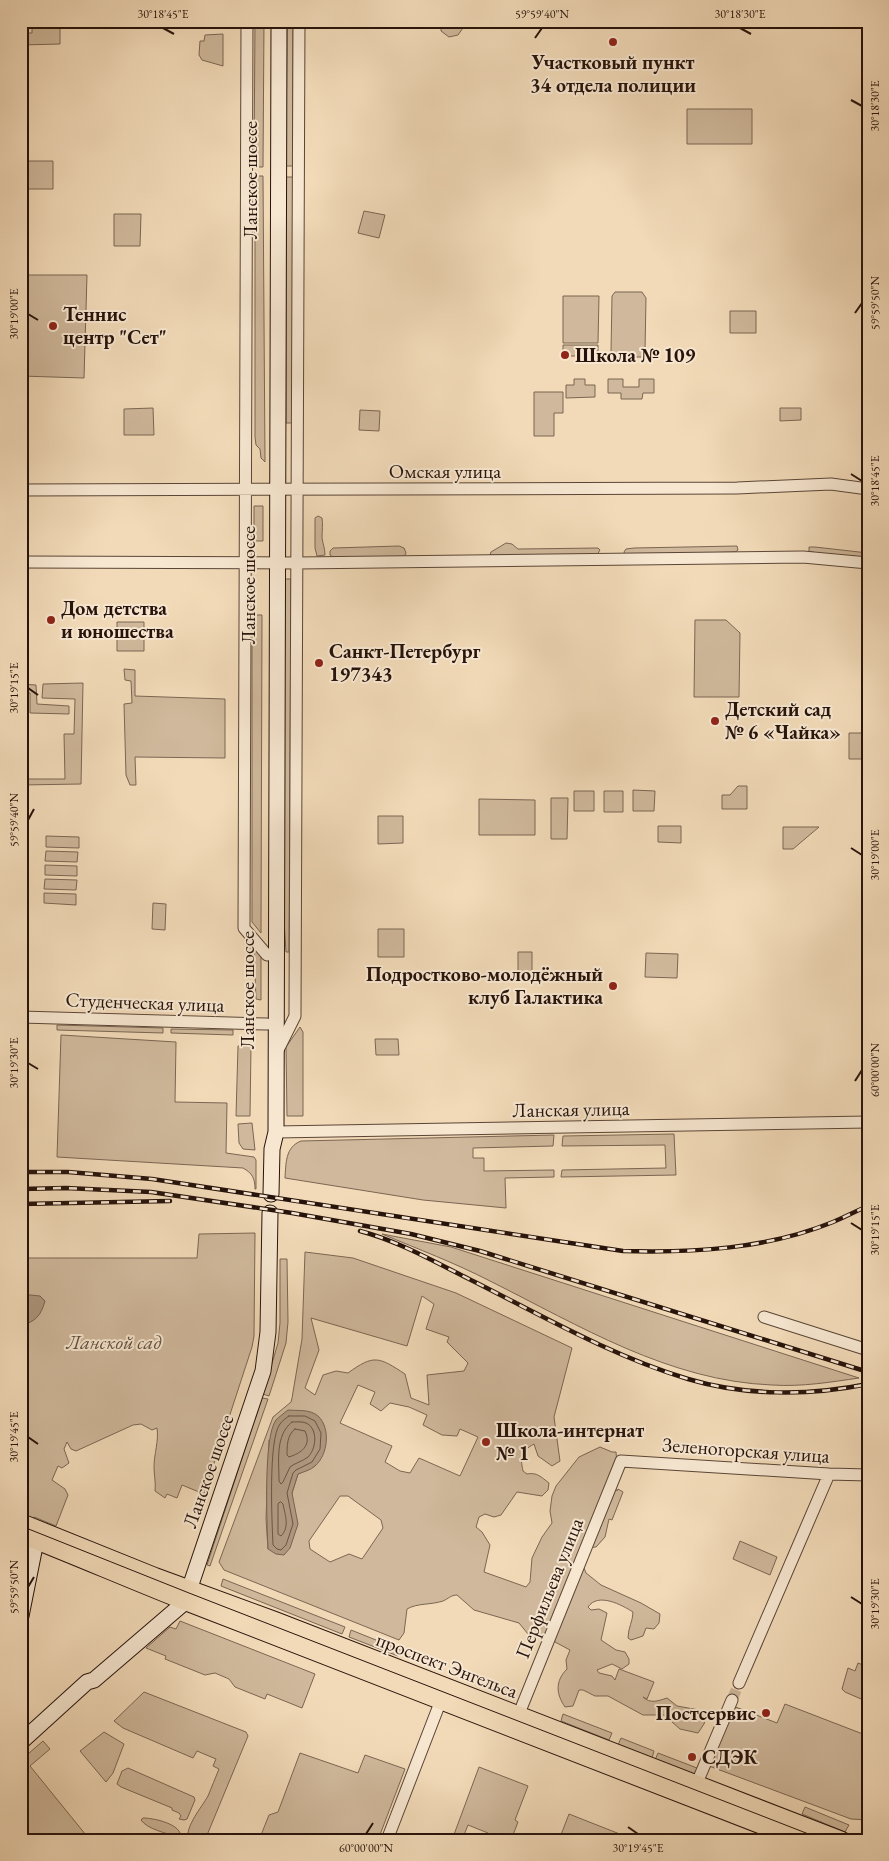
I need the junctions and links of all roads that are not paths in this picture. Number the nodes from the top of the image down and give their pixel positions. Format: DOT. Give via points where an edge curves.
graph roads {
  1 [pos="247,21"];
  2 [pos="270,21"];
  3 [pos="279,21"];
  4 [pos="299,21"];
  5 [pos="245,488"];
  6 [pos="274,488"];
  7 [pos="297,489"];
  8 [pos="868,489"];
  9 [pos="21,490"];
  10 [pos="21,562"];
  11 [pos="296,562"];
  12 [pos="246,563"];
  13 [pos="273,563"];
  14 [pos="868,563"];
  15 [pos="268,955"];
  16 [pos="21,1017"];
  17 [pos="267,1024"];
  18 [pos="276,1053"];
  19 [pos="868,1122"];
  20 [pos="276,1132"];
  21 [pos="272,1149"];
  22 [pos="270,1194"];
  23 [pos="270,1213"];
  24 [pos="764,1316"];
  25 [pos="868,1350"];
  26 [pos="621,1461"];
  27 [pos="829,1474"];
  28 [pos="868,1475"];
  29 [pos="21,1522"];
  30 [pos="29,1534"];
  31 [pos="184,1593"];
  32 [pos="21,1616"];
  33 [pos="739,1683"];
  34 [pos="443,1694"];
  35 [pos="732,1700"];
  36 [pos="516,1722"];
  37 [pos="21,1742"];
  38 [pos="694,1792"];
  39 [pos="387,1840"];
  40 [pos="798,1840"];
  41 [pos="842,1840"];
  1 -- 5 [label="street"];
  2 -- 6 [label="main road, Ланское шоссе"];
  3 -- 6 [label="main road, Ланское шоссе"];
  4 -- 7 [label="street"];
  5 -- 6 [label="street, Омская улица"];
  5 -- 9 [label="street, Омская улица"];
  5 -- 12 [label="street"];
  6 -- 7 [label="street, Омская улица"];
  6 -- 13 [label="main road, Ланское шоссе"];
  7 -- 8 [label="street, Омская улица" via="737,488 831,484"];
  7 -- 11 [label="street"];
  10 -- 12 [label="street"];
  11 -- 13 [label="street"];
  11 -- 14 [label="street" via="803,557"];
  11 -- 18 [label="street" via="295,1016"];
  12 -- 13 [label="street"];
  12 -- 15 [label="street" via="244,928"];
  13 -- 15 [label="main road, Ланское шоссе"];
  13 -- 18 [label="main road, Ланское шоссе"];
  15 -- 17 [label="main road, Ланское шоссе"];
  16 -- 17 [label="street, Студенческая улица"];
  17 -- 21 [label="main road, Ланское шоссе" via="267,1132"];
  18 -- 20 [label="main road, Ланское шоссе"];
  19 -- 20 [label="street, Ланская улица"];
  20 -- 21 [label="main road, Ланское шоссе"];
  21 -- 22 [label="main road, Ланское шоссе"];
  23 -- 31 [label="main road, Ланское шоссе" via="268,1332 263,1371"];
  24 -- 25 [label="street"];
  26 -- 27 [label="street, Зеленогорская улица"];
  26 -- 36 [label="street, Перфильева улица"];
  27 -- 28 [label="street, Зеленогорская улица"];
  27 -- 33 [label="street"];
  29 -- 30 [label="main road, проспект Энгельса"];
  30 -- 31 [label="main road, проспект Энгельса" via="155,1576"];
  30 -- 32 [label="main road" via="34,1551"];
  31 -- 34 [label="main road, проспект Энгельса" via="265,1632"];
  31 -- 37 [label="main road"];
  34 -- 36 [label="main road, проспект Энгельса"];
  34 -- 39 [label="street"];
  35 -- 38 [label="street"];
  36 -- 38 [label="main road, проспект Энгельса"];
  38 -- 40 [label="main road, проспект Энгельса"];
  38 -- 41 [label="main road, проспект Энгельса"];
}
